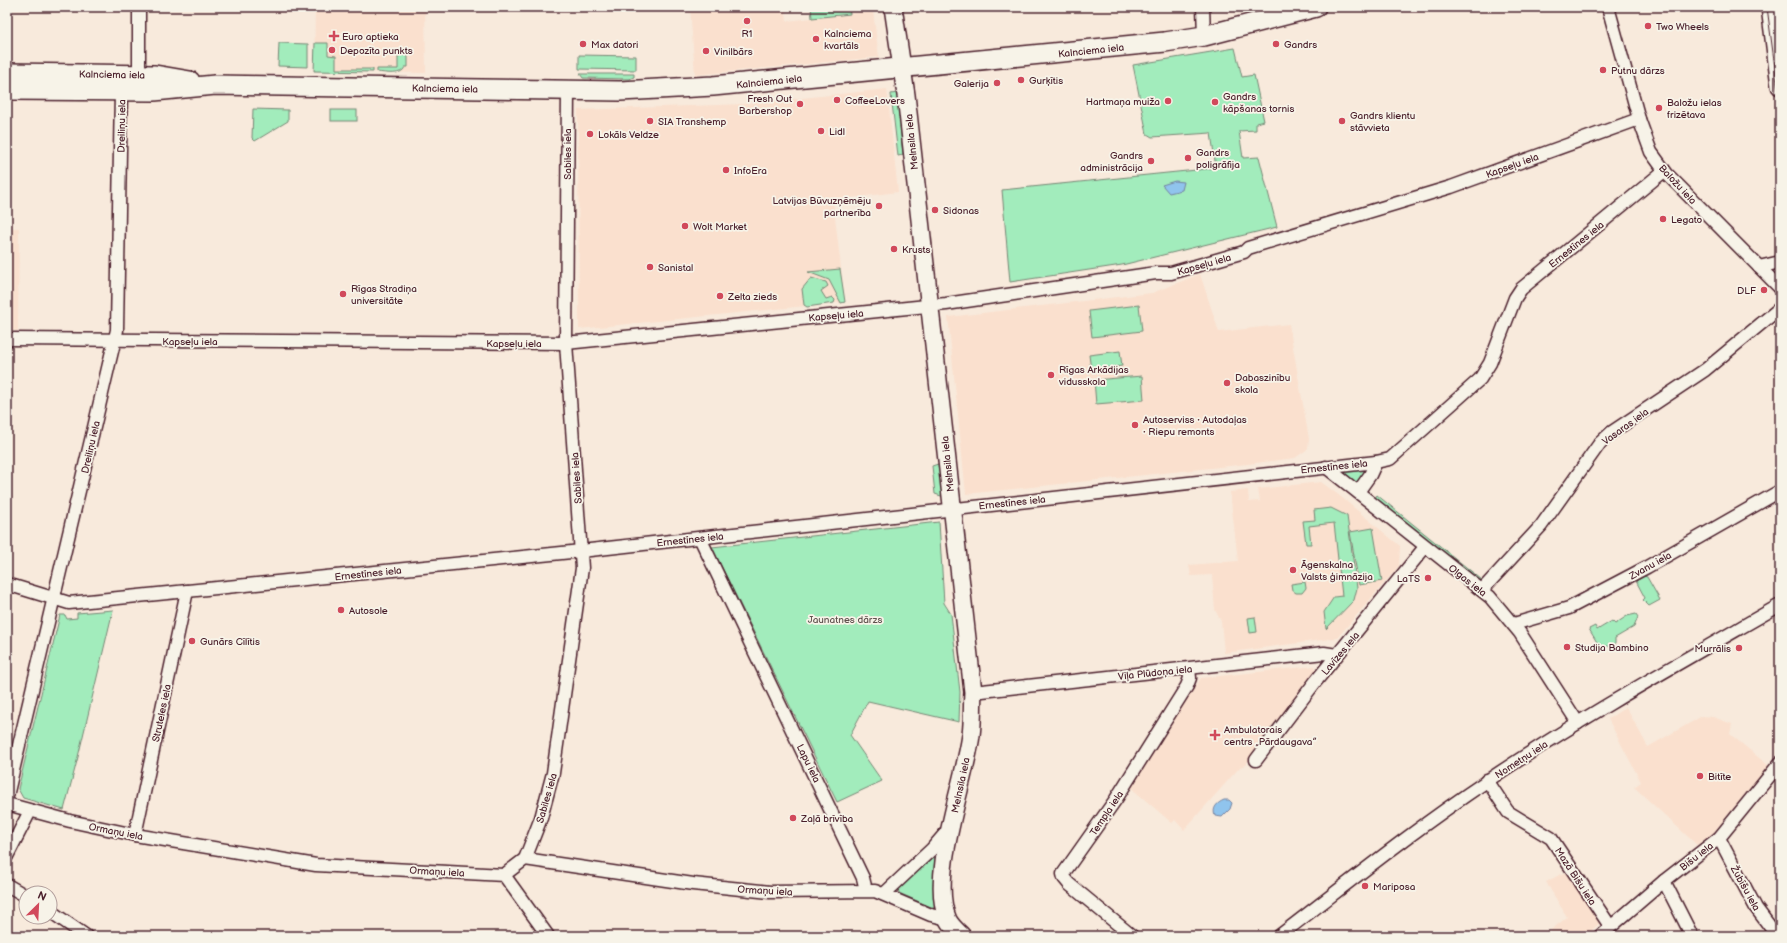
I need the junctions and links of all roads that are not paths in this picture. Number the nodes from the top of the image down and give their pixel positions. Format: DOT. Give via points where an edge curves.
graph roads {
  1 [pos="139,7"];
  2 [pos="893,7"];
  3 [pos="1203,7"];
  4 [pos="1316,7"];
  5 [pos="1608,7"];
  6 [pos="1770,7"];
  7 [pos="1204,36"];
  8 [pos="902,68"];
  9 [pos="7,73"];
  10 [pos="139,75"];
  11 [pos="215,85"];
  12 [pos="1780,86"];
  13 [pos="7,90"];
  14 [pos="568,90"];
  15 [pos="121,91"];
  16 [pos="1639,119"];
  17 [pos="1664,172"];
  18 [pos="1780,262"];
  19 [pos="1759,267"];
  20 [pos="1780,288"];
  21 [pos="930,305"];
  22 [pos="1780,308"];
  23 [pos="7,339"];
  24 [pos="115,340"];
  25 [pos="566,343"];
  26 [pos="1376,462"];
  27 [pos="1326,467"];
  28 [pos="1780,491"];
  29 [pos="1358,492"];
  30 [pos="952,509"];
  31 [pos="700,538"];
  32 [pos="1425,547"];
  33 [pos="581,551"];
  34 [pos="7,584"];
  35 [pos="1482,590"];
  36 [pos="187,591"];
  37 [pos="54,599"];
  38 [pos="1780,605"];
  39 [pos="1514,624"];
  40 [pos="1337,655"];
  41 [pos="1189,669"];
  42 [pos="973,692"];
  43 [pos="1578,723"];
  44 [pos="1256,760"];
  45 [pos="1780,763"];
  46 [pos="1487,780"];
  47 [pos="7,796"];
  48 [pos="7,804"];
  49 [pos="30,811"];
  50 [pos="951,827"];
  51 [pos="135,835"];
  52 [pos="1719,838"];
  53 [pos="7,856"];
  54 [pos="525,859"];
  55 [pos="504,875"];
  56 [pos="1664,881"];
  57 [pos="7,885"];
  58 [pos="866,890"];
  59 [pos="18,891"];
  60 [pos="884,894"];
  61 [pos="58,917"];
  62 [pos="948,919"];
  63 [pos="1610,926"];
  64 [pos="86,936"];
  65 [pos="548,936"];
  66 [pos="962,936"];
  67 [pos="1132,936"];
  68 [pos="1278,936"];
  69 [pos="1600,936"];
  70 [pos="1692,936"];
  71 [pos="1777,936"];
  1 -- 10 [label="street"];
  2 -- 8 [label="street, Melnsila iela"];
  3 -- 7 [label="street"];
  4 -- 7 [label="main road, Kalnciema iela"];
  5 -- 16 [label="street, Baložu iela"];
  6 -- 12 [label="street"];
  7 -- 8 [label="main road, Kalnciema iela"];
  8 -- 14 [label="main road, Kalnciema iela" via="713,86 620,91"];
  8 -- 21 [label="street, Melnsila iela"];
  9 -- 10 [label="main road, Kalnciema iela"];
  10 -- 11 [label="main road, Kalnciema iela" via="155,75"];
  11 -- 14 [label="main road, Kalnciema iela"];
  11 -- 15 [label="main road, Kalnciema iela" via="154,91"];
  13 -- 15 [label="main road, Kalnciema iela"];
  14 -- 25 [label="street, Sabiles iela"];
  15 -- 24 [label="street, Dreiliņu iela"];
  16 -- 17 [label="street, Baložu iela" via="1651,152"];
  16 -- 21 [label="street, Kapseļu iela" via="1451,187 1171,273"];
  17 -- 19 [label="street, Baložu iela"];
  17 -- 26 [label="street, Ernestīnes iela" via="1521,289 1515,298 1490,363 1480,379 1390,459"];
  18 -- 19 [label="street"];
  19 -- 20 [label="street, Baložu iela"];
  21 -- 25 [label="street, Kapseļu iela"];
  21 -- 30 [label="street, Melnsila iela"];
  22 -- 35 [label="street, Vasaras iela" via="1721,358 1612,432 1600,443 1530,540"];
  23 -- 24 [label="street, Kapseļu iela"];
  24 -- 25 [label="street, Kapseļu iela"];
  24 -- 37 [label="street, Dreiliņu iela"];
  25 -- 33 [label="street, Sabiles iela"];
  26 -- 27 [label="street, Ernestīnes iela"];
  26 -- 29 [label="street, Ernestīnes iela"];
  27 -- 29 [label="street, Olgas iela"];
  27 -- 30 [label="street, Ernestīnes iela"];
  28 -- 39 [label="street, Zvanu iela" via="1569,608"];
  29 -- 32 [label="street, Olgas iela"];
  30 -- 31 [label="street, Ernestīnes iela"];
  30 -- 42 [label="street, Melnsila iela"];
  31 -- 33 [label="street, Ernestīnes iela"];
  31 -- 58 [label="street, Lapu iela" via="824,795 863,878"];
  32 -- 35 [label="street, Olgas iela"];
  32 -- 40 [label="street, Lavīzes iela"];
  33 -- 36 [label="street, Ernestīnes iela"];
  33 -- 54 [label="street, Sabiles iela" via="582,568 553,773 541,818"];
  34 -- 37 [label="street, Ernestīnes iela"];
  35 -- 39 [label="street, Olgas iela"];
  36 -- 37 [label="street, Ernestīnes iela" via="69,603"];
  36 -- 51 [label="street, Struteles iela"];
  37 -- 47 [label="street, Dreiliņu iela"];
  38 -- 43 [label="street, Nometņu iela"];
  39 -- 43 [label="street, Olgas iela"];
  40 -- 41 [label="street, Viļa Plūdoņa iela" via="1324,653"];
  40 -- 44 [label="street, Lavīzes iela"];
  41 -- 42 [label="street, Viļa Plūdoņa iela"];
  41 -- 67 [label="street, Tempļa iela" via="1190,678 1187,686 1116,799 1063,874 1069,884"];
  42 -- 50 [label="street, Melnsila iela" via="971,735"];
  43 -- 46 [label="street, Nometņu iela"];
  45 -- 52 [label="street, Bišu iela"];
  46 -- 63 [label="street, Mazā Bišu iela" via="1508,812 1551,838"];
  46 -- 68 [label="street, Nometņu iela"];
  48 -- 49 [label="street, Ormaņu iela"];
  49 -- 51 [label="street, Ormaņu iela"];
  49 -- 53 [label="street"];
  50 -- 60 [label="street" via="932,849"];
  50 -- 62 [label="street, Melnsila iela" via="943,882 944,906"];
  51 -- 55 [label="street, Ormaņu iela" via="316,864"];
  52 -- 56 [label="street, Bišu iela"];
  52 -- 71 [label="street, Žubīšu iela" via="1756,908"];
  54 -- 55 [label="street"];
  54 -- 58 [label="street, Ormaņu iela" via="770,892"];
  55 -- 65 [label="street"];
  56 -- 63 [label="street, Bišu iela"];
  56 -- 70 [label="street"];
  57 -- 59 [label="street"];
  58 -- 60 [label="street"];
  60 -- 62 [label="street" via="931,915"];
  61 -- 64 [label="street"];
  62 -- 66 [label="street"];
  63 -- 69 [label="street, Bišu iela"];
}
